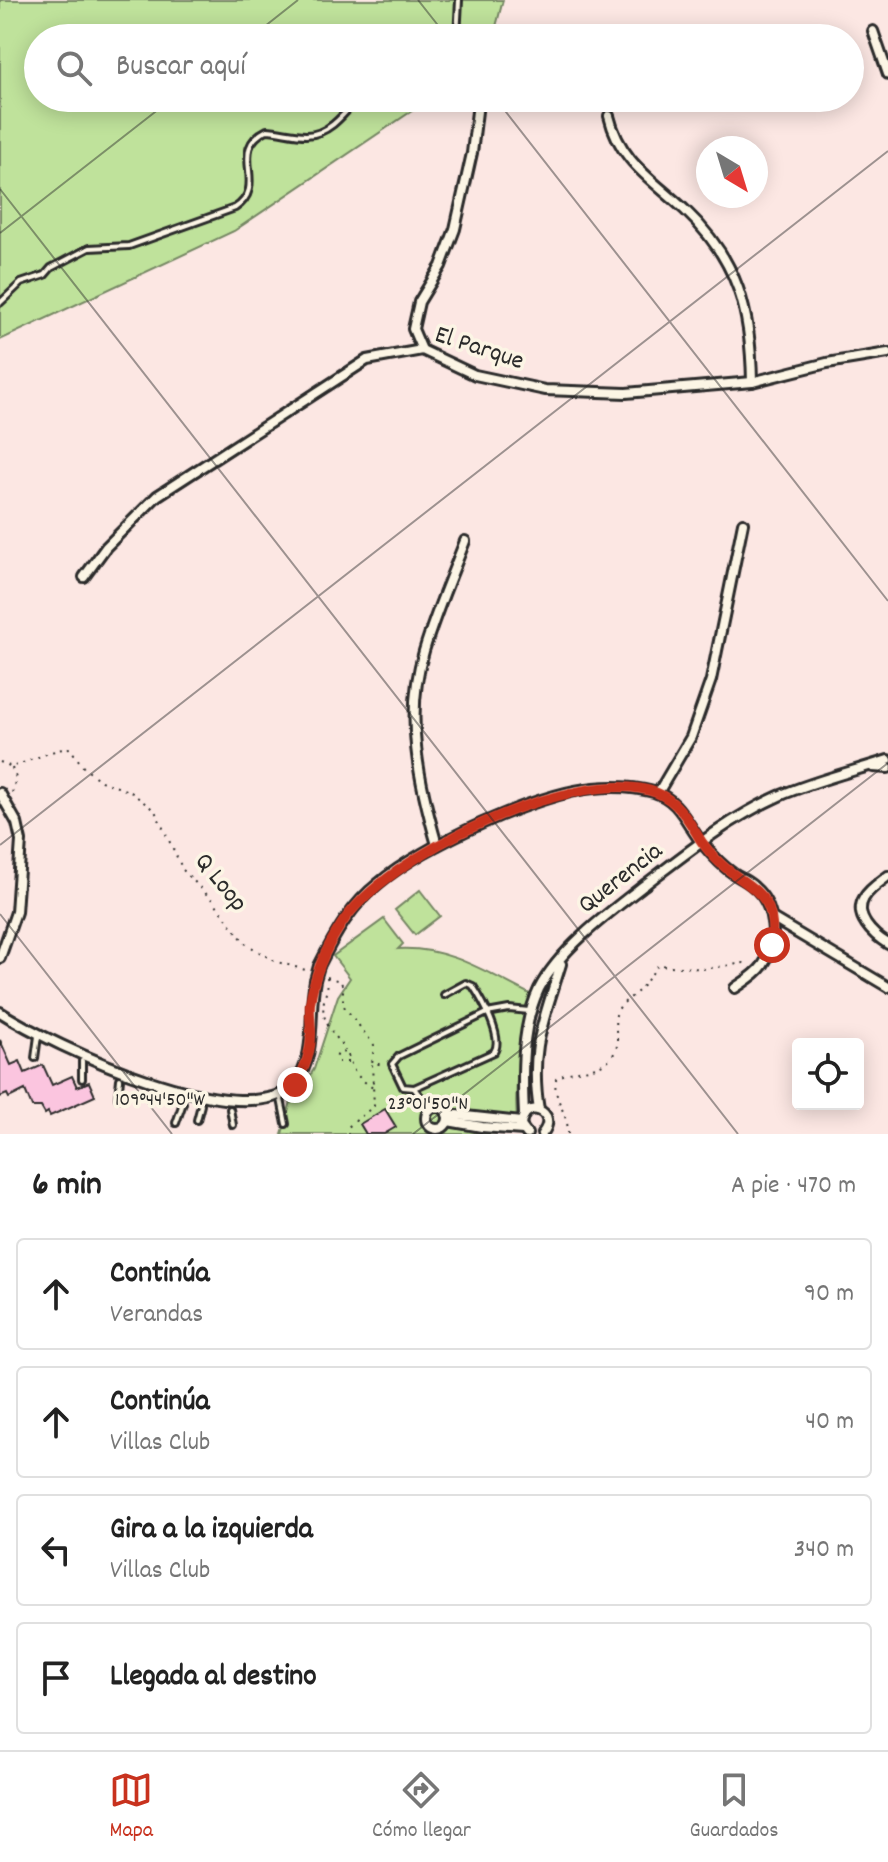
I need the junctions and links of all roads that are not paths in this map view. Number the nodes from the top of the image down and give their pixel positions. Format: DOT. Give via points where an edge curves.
graph roads {
  1 [pos="459,0"];
  2 [pos="458,24"];
  3 [pos="873,31"];
  4 [pos="888,74"];
  5 [pos="346,112"];
  6 [pos="477,112"];
  7 [pos="609,116"];
  8 [pos="0,303"];
  9 [pos="422,350"];
  10 [pos="888,353"];
  11 [pos="752,382"];
  12 [pos="743,523"];
  13 [pos="465,541"];
  14 [pos="84,577"];
  15 [pos="888,760"];
  16 [pos="868,766"];
  17 [pos="888,768"];
  18 [pos="0,793"];
  19 [pos="658,793"];
  20 [pos="701,842"];
  21 [pos="437,845"];
  22 [pos="888,876"];
  23 [pos="772,918"];
  24 [pos="888,944"];
  25 [pos="0,958"];
  26 [pos="562,959"];
  27 [pos="888,987"];
  28 [pos="735,988"];
  29 [pos="444,995"];
  30 [pos="0,1012"];
  31 [pos="531,1012"];
  32 [pos="487,1013"];
  33 [pos="38,1036"];
  34 [pos="35,1058"];
  35 [pos="82,1061"];
  36 [pos="82,1079"];
  37 [pos="120,1079"];
  38 [pos="414,1088"];
  39 [pos="118,1098"];
  40 [pos="281,1099"];
  41 [pos="183,1103"];
  42 [pos="201,1105"];
  43 [pos="230,1109"];
  44 [pos="430,1109"];
  45 [pos="539,1110"];
  46 [pos="448,1117"];
  47 [pos="197,1120"];
  48 [pos="176,1123"];
  49 [pos="286,1124"];
  50 [pos="233,1125"];
  51 [pos="524,1125"];
  52 [pos="545,1133"];
  1 -- 2 [label="lane"];
  3 -- 4 [label="street"];
  5 -- 8 [label="lane" via="323,131 309,135 267,130 260,134 247,151 251,190 235,208 129,246 89,248 21,283"];
  6 -- 9 [label="street" via="455,229 419,302 413,329"];
  7 -- 11 [label="street" via="614,138 633,164 687,212 734,273 752,345"];
  9 -- 11 [label="street, El Parque" via="475,375 545,390 626,393"];
  9 -- 14 [label="street, El Parque" via="367,360 192,472 136,515"];
  10 -- 11 [label="street, El Parque"];
  12 -- 19 [label="street" via="711,680 691,737"];
  13 -- 21 [label="street" via="423,653 417,687 414,739 420,786"];
  15 -- 16 [label="street, Querencia"];
  16 -- 17 [label="street"];
  16 -- 20 [label="street, Querencia" via="750,810"];
  18 -- 25 [label="street" via="21,832 16,912"];
  19 -- 20 [label="street" via="683,812"];
  19 -- 21 [label="street" via="623,787 568,793"];
  20 -- 23 [label="street" via="756,888"];
  20 -- 26 [label="street, Querencia" via="610,911"];
  21 -- 40 [label="street, bridge" via="379,882 341,924 315,980 309,1057"];
  22 -- 24 [label="street" via="864,896 860,908 872,933"];
  23 -- 27 [label="street"];
  23 -- 28 [label="street" via="772,945 761,968"];
  26 -- 31 [label="street, Querencia" via="539,990"];
  26 -- 45 [label="street, Querencia" via="538,1037 534,1080"];
  29 -- 32 [label="lane" via="470,983"];
  30 -- 33 [label="street"];
  31 -- 32 [label="lane"];
  31 -- 51 [label="street, Querencia" via="523,1060"];
  32 -- 38 [label="lane" via="499,1042 494,1052"];
  32 -- 38 [label="lane" via="399,1056 392,1064 403,1087"];
  33 -- 34 [label="lane"];
  33 -- 35 [label="street"];
  35 -- 36 [label="lane"];
  35 -- 37 [label="street"];
  37 -- 39 [label="lane"];
  37 -- 41 [label="street"];
  38 -- 44 [label="lane"];
  40 -- 43 [label="street"];
  40 -- 49 [label="lane"];
  41 -- 42 [label="street"];
  41 -- 48 [label="lane"];
  42 -- 43 [label="street"];
  42 -- 47 [label="lane"];
  43 -- 50 [label="lane"];
  44 -- 46 [label="street" via="440,1107"];
  44 -- 46 [label="street" via="426,1118 431,1127 441,1128"];
  45 -- 51 [label="street" via="533,1109"];
  45 -- 52 [label="street, Querencia" via="548,1120"];
  46 -- 51 [label="street"];
}
